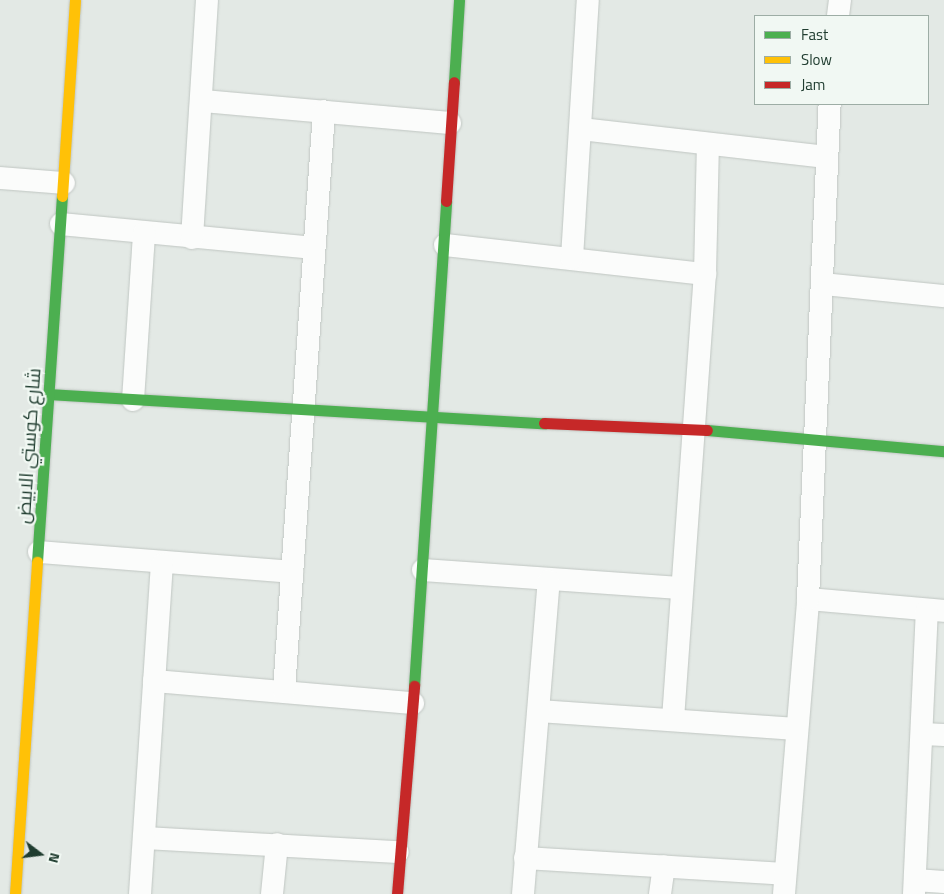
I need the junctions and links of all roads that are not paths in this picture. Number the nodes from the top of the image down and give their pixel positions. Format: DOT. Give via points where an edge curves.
graph roads {
  1 [pos="75,0"];
  2 [pos="207,0"];
  3 [pos="459,0"];
  4 [pos="588,0"];
  5 [pos="840,0"];
  6 [pos="838,15"];
  7 [pos="203,101"];
  8 [pos="830,105"];
  9 [pos="324,111"];
  10 [pos="450,123"];
  11 [pos="582,129"];
  12 [pos="708,146"];
  13 [pos="826,157"];
  14 [pos="0,178"];
  15 [pos="64,183"];
  16 [pos="61,224"];
  17 [pos="144,233"];
  18 [pos="192,238"];
  19 [pos="445,245"];
  20 [pos="314,248"];
  21 [pos="572,258"];
  22 [pos="705,274"];
  23 [pos="823,284"];
  24 [pos="944,296"];
  25 [pos="49,394"];
  26 [pos="133,400"];
  27 [pos="305,412"];
  28 [pos="434,414"];
  29 [pos="691,429"];
  30 [pos="814,441"];
  31 [pos="944,451"];
  32 [pos="39,552"];
  33 [pos="162,565"];
  34 [pos="423,570"];
  35 [pos="292,572"];
  36 [pos="550,581"];
  37 [pos="679,588"];
  38 [pos="808,599"];
  39 [pos="936,610"];
  40 [pos="154,681"];
  41 [pos="284,691"];
  42 [pos="413,703"];
  43 [pos="538,711"];
  44 [pos="673,719"];
  45 [pos="796,729"];
  46 [pos="933,734"];
  47 [pos="145,838"];
  48 [pos="277,844"];
  49 [pos="398,852"];
  50 [pos="525,858"];
  51 [pos="664,866"];
  52 [pos="944,882"];
  53 [pos="784,884"];
  54 [pos="914,887"];
  55 [pos="15,894"];
  56 [pos="140,894"];
  57 [pos="272,894"];
  58 [pos="396,894"];
  59 [pos="523,894"];
  60 [pos="660,894"];
  1 -- 15 [label="main road, شارع كوستي الابيض"];
  2 -- 7 [label="street"];
  3 -- 10 [label="main road"];
  4 -- 11 [label="street"];
  5 -- 6 [label="street"];
  7 -- 9 [label="street"];
  7 -- 18 [label="street"];
  8 -- 13 [label="street"];
  9 -- 10 [label="street"];
  9 -- 20 [label="street"];
  10 -- 19 [label="main road"];
  11 -- 12 [label="street"];
  11 -- 21 [label="street"];
  12 -- 13 [label="street"];
  12 -- 22 [label="street"];
  13 -- 23 [label="street"];
  14 -- 15 [label="street"];
  15 -- 16 [label="main road, شارع كوستي الابيض"];
  16 -- 17 [label="street"];
  16 -- 25 [label="main road, شارع كوستي الابيض"];
  17 -- 18 [label="street"];
  17 -- 26 [label="street"];
  18 -- 20 [label="street"];
  19 -- 21 [label="street"];
  19 -- 28 [label="main road"];
  20 -- 27 [label="street"];
  21 -- 22 [label="street"];
  22 -- 29 [label="street"];
  23 -- 24 [label="street"];
  23 -- 30 [label="street"];
  25 -- 26 [label="main road"];
  25 -- 32 [label="main road, شارع كوستي الابيض"];
  26 -- 27 [label="main road"];
  27 -- 28 [label="main road"];
  27 -- 35 [label="street"];
  28 -- 29 [label="main road"];
  28 -- 34 [label="main road"];
  29 -- 30 [label="main road"];
  29 -- 37 [label="street"];
  30 -- 31 [label="main road"];
  30 -- 38 [label="street"];
  32 -- 33 [label="street"];
  32 -- 55 [label="main road, شارع كوستي الابيض"];
  33 -- 35 [label="street"];
  33 -- 40 [label="street"];
  34 -- 36 [label="street"];
  34 -- 42 [label="main road"];
  35 -- 41 [label="street"];
  36 -- 37 [label="street"];
  36 -- 43 [label="street"];
  37 -- 44 [label="street"];
  38 -- 39 [label="street"];
  38 -- 45 [label="street"];
  39 -- 46 [label="street"];
  40 -- 41 [label="street"];
  40 -- 47 [label="street"];
  41 -- 42 [label="street"];
  42 -- 49 [label="main road"];
  43 -- 44 [label="street"];
  43 -- 50 [label="street"];
  44 -- 45 [label="street"];
  45 -- 53 [label="street"];
  46 -- 54 [label="street"];
  47 -- 48 [label="street"];
  47 -- 56 [label="street"];
  48 -- 49 [label="street"];
  48 -- 57 [label="street"];
  49 -- 58 [label="main road"];
  50 -- 51 [label="street"];
  50 -- 59 [label="street"];
  51 -- 53 [label="street"];
  51 -- 60 [label="street"];
  52 -- 54 [label="street"];
}
